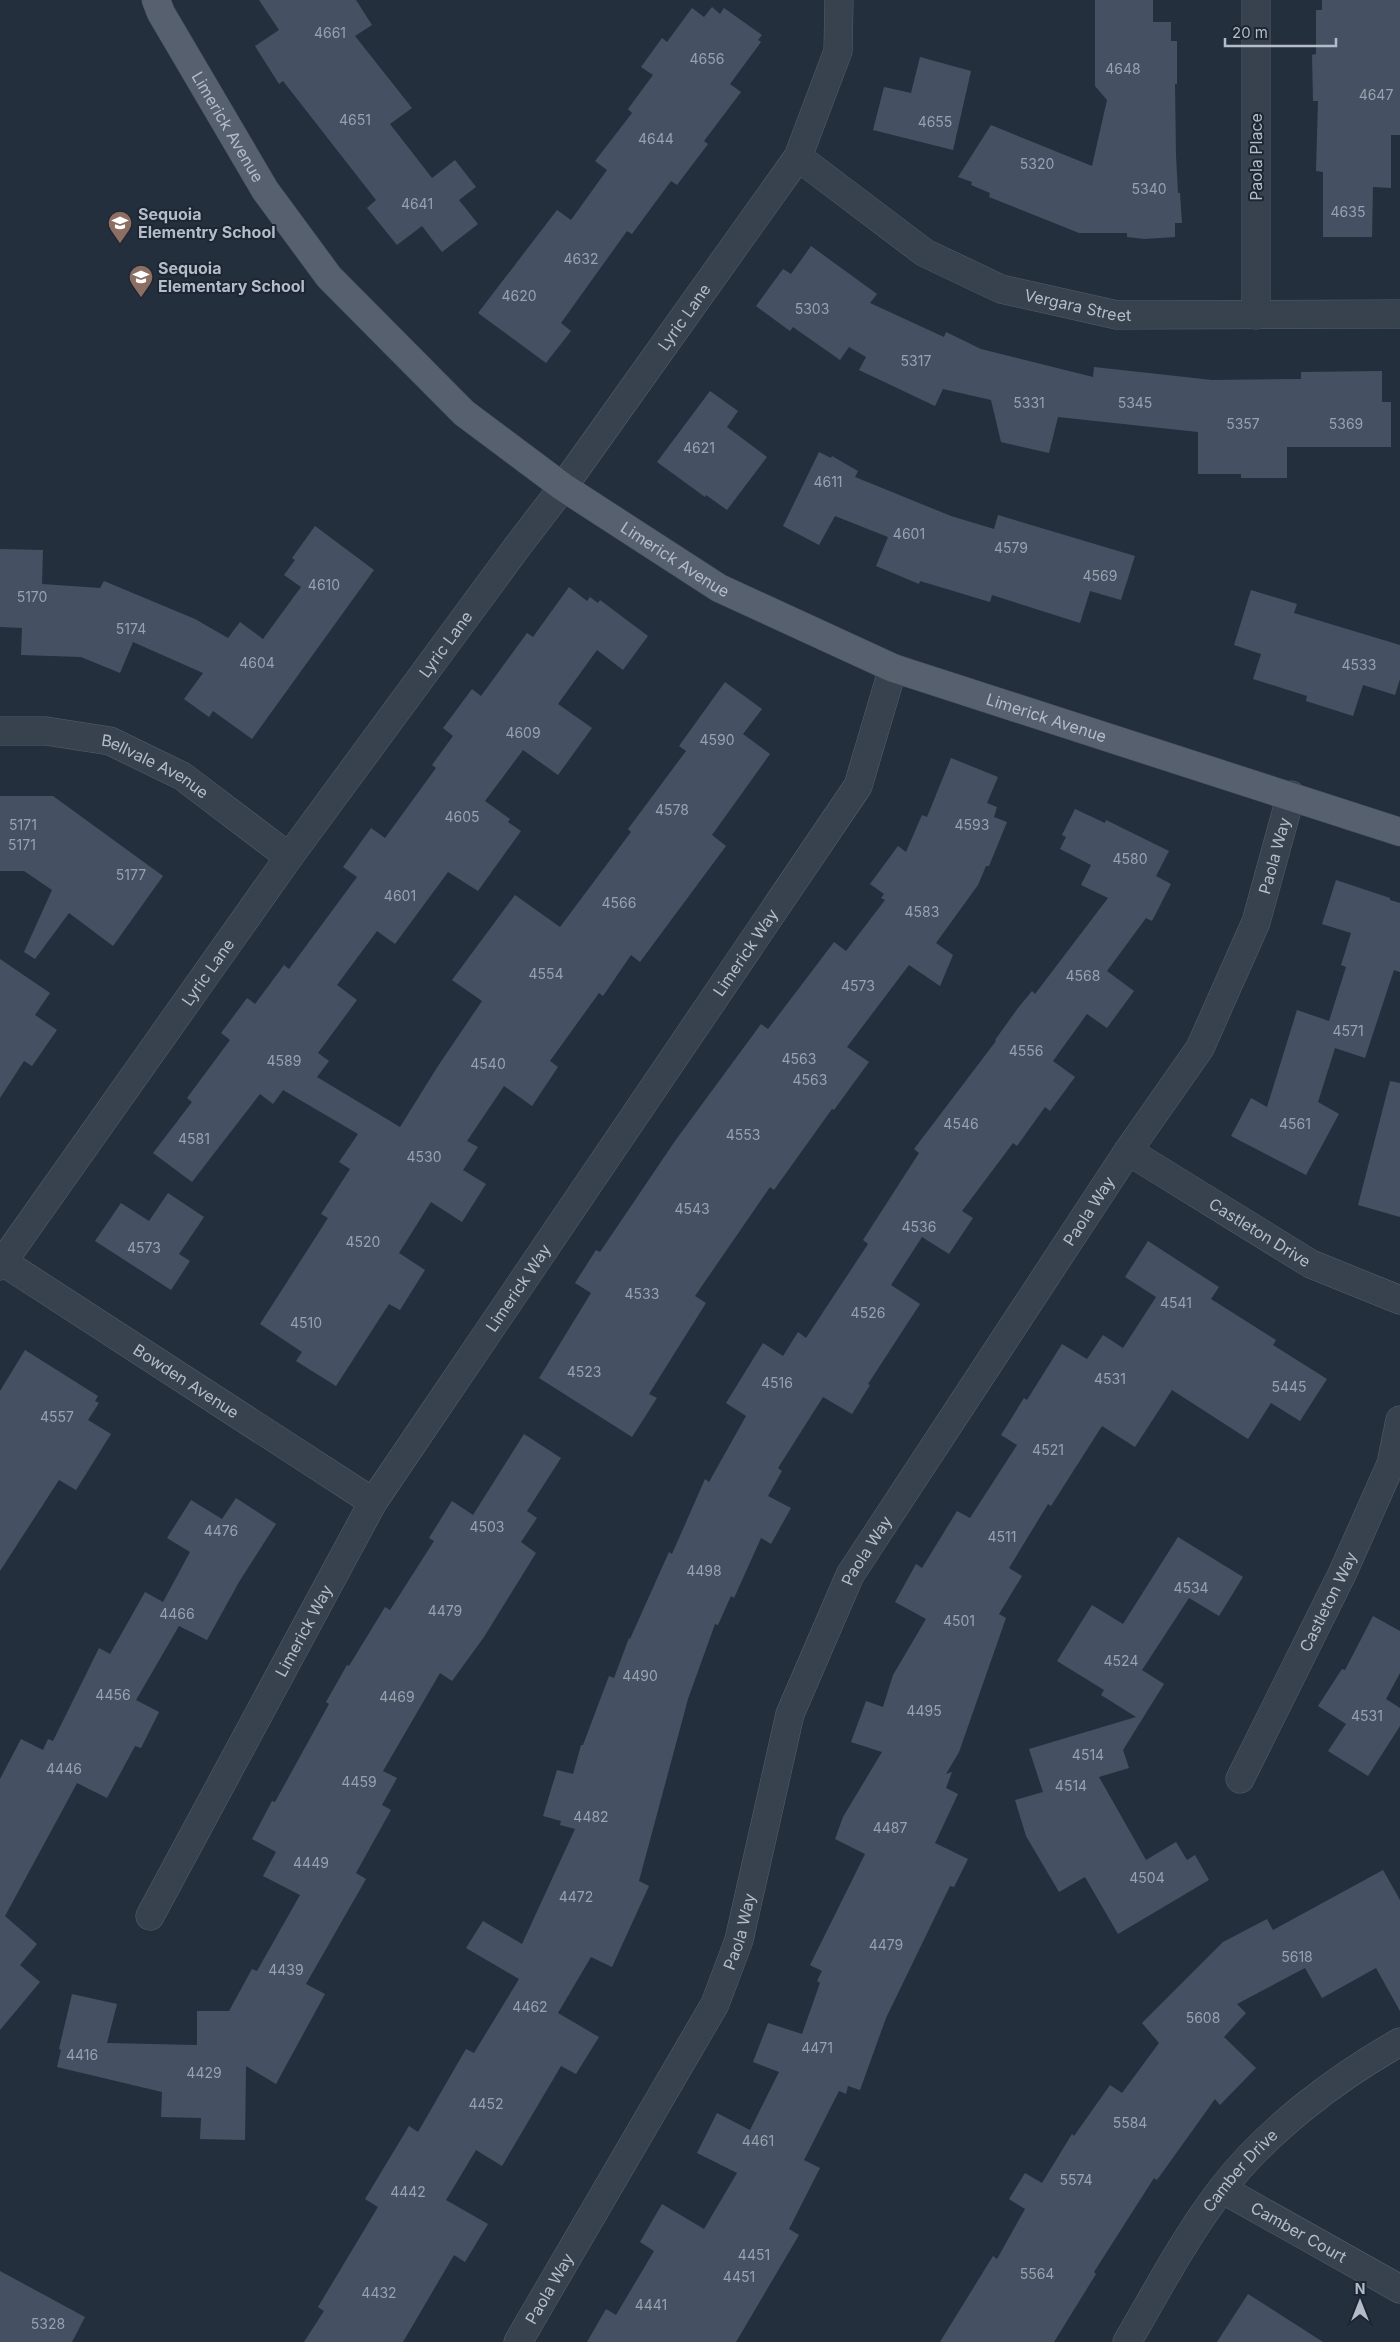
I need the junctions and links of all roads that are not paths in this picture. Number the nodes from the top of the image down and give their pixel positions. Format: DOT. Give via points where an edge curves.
graph roads {
  1 [pos="156,0"];
  2 [pos="839,0"];
  3 [pos="1256,0"];
  4 [pos="798,157"];
  5 [pos="1256,314"];
  6 [pos="1400,314"];
  7 [pos="563,487"];
  8 [pos="894,668"];
  9 [pos="0,731"];
  10 [pos="1291,795"];
  11 [pos="1400,832"];
  12 [pos="289,857"];
  13 [pos="1128,1151"];
  14 [pos="1,1263"];
  15 [pos="1400,1300"];
  16 [pos="1400,1420"];
  17 [pos="373,1502"];
  18 [pos="1240,1779"];
  19 [pos="150,1916"];
  20 [pos="1400,2042"];
  21 [pos="1222,2189"];
  22 [pos="1400,2289"];
  23 [pos="518,2342"];
  24 [pos="1127,2342"];
  1 -- 7 [label="main road, Limerick Avenue" via="265,190 329,277 464,413"];
  2 -- 4 [label="street, Lyric Lane" via="838,51"];
  3 -- 5 [label="street, Paola Place"];
  4 -- 5 [label="street, Vergara Street" via="925,253 1001,289 1117,314"];
  4 -- 7 [label="street, Lyric Lane"];
  5 -- 6 [label="street, Vergara Street"];
  7 -- 8 [label="main road, Limerick Avenue" via="719,588"];
  7 -- 12 [label="street, Lyric Lane"];
  8 -- 10 [label="main road, Limerick Avenue"];
  8 -- 17 [label="street, Limerick Way" via="858,786"];
  9 -- 12 [label="street, Bellvale Avenue" via="46,731 110,741 182,776"];
  10 -- 11 [label="main road, Limerick Avenue"];
  10 -- 13 [label="street, Paola Way" via="1256,922 1200,1048"];
  12 -- 14 [label="street, Lyric Lane"];
  13 -- 15 [label="street, Castleton Drive" via="1311,1264"];
  13 -- 23 [label="street, Paola Way" via="850,1575 790,1714 739,1940 715,2004"];
  14 -- 17 [label="street, Bowden Avenue"];
  16 -- 18 [label="street, Castleton Way" via="1391,1464 1343,1572"];
  17 -- 19 [label="street, Limerick Way"];
  20 -- 21 [label="street, Camber Drive" via="1335,2084 1292,2118"];
  21 -- 22 [label="street, Camber Court"];
  21 -- 24 [label="street, Camber Drive" via="1196,2225"];
}
